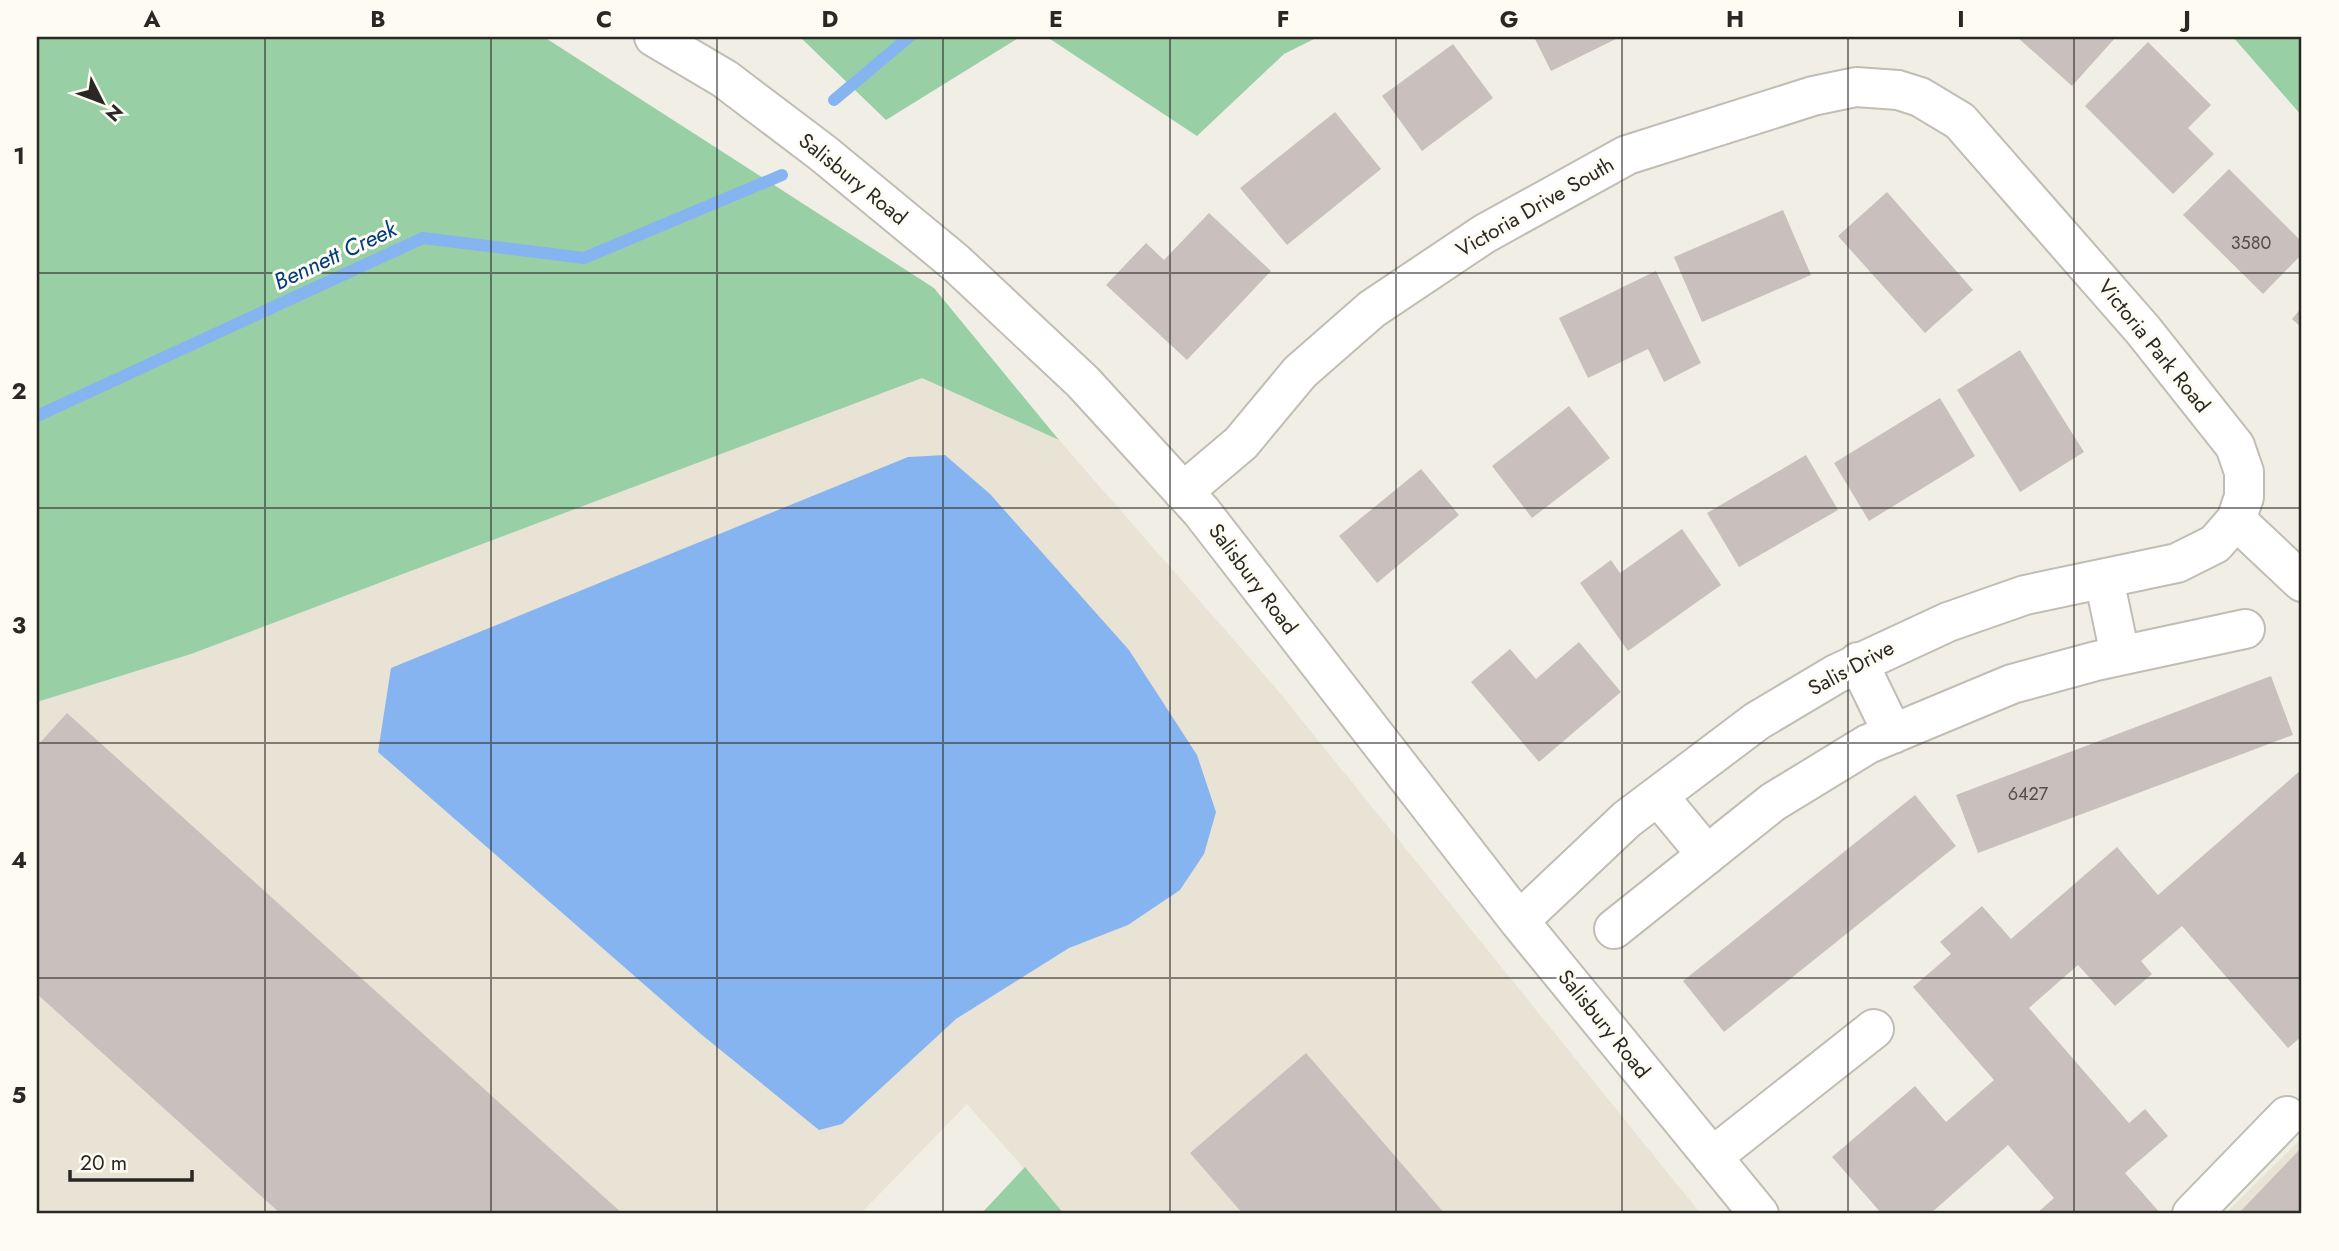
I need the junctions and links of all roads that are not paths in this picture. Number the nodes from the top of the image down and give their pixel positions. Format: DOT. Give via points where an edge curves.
graph roads {
  1 [pos="654,37"];
  2 [pos="1960,121"];
  3 [pos="1183,492"];
  4 [pos="2236,520"];
  5 [pos="2104,579"];
  6 [pos="2302,582"];
  7 [pos="2245,629"];
  8 [pos="2120,655"];
  9 [pos="1858,662"];
  10 [pos="1893,734"];
  11 [pos="1658,796"];
  12 [pos="1707,855"];
  13 [pos="1519,921"];
  14 [pos="1614,929"];
  15 [pos="1874,1029"];
  16 [pos="2287,1116"];
  17 [pos="1712,1157"];
  18 [pos="1759,1214"];
  19 [pos="2192,1214"];
  1 -- 3 [label="street, Salisbury Road" via="725,79 956,262 1083,382"];
  2 -- 3 [label="street, Victoria Drive South" via="1899,90 1856,87 1812,96 1627,155 1484,234 1372,309 1300,372 1241,443"];
  2 -- 4 [label="street, Victoria Park Road" via="2143,330 2235,446 2244,472 2244,497"];
  3 -- 13 [label="street, Salisbury Road"];
  4 -- 5 [label="street, Salis Drive" via="2215,544 2177,563"];
  4 -- 6 [label="street"];
  5 -- 8 [label="street"];
  5 -- 9 [label="street, Salis Drive" via="2012,600"];
  7 -- 8 [label="street"];
  8 -- 10 [label="street" via="2012,684"];
  9 -- 10 [label="street"];
  9 -- 11 [label="street, Salis Drive" via="1757,721"];
  10 -- 12 [label="street" via="1868,744 1773,802"];
  11 -- 12 [label="street"];
  11 -- 13 [label="street, Salis Drive"];
  12 -- 14 [label="street"];
  13 -- 17 [label="street, Salisbury Road"];
  15 -- 17 [label="street"];
  16 -- 19 [label="street"];
  17 -- 18 [label="street, Salisbury Road"];
}
